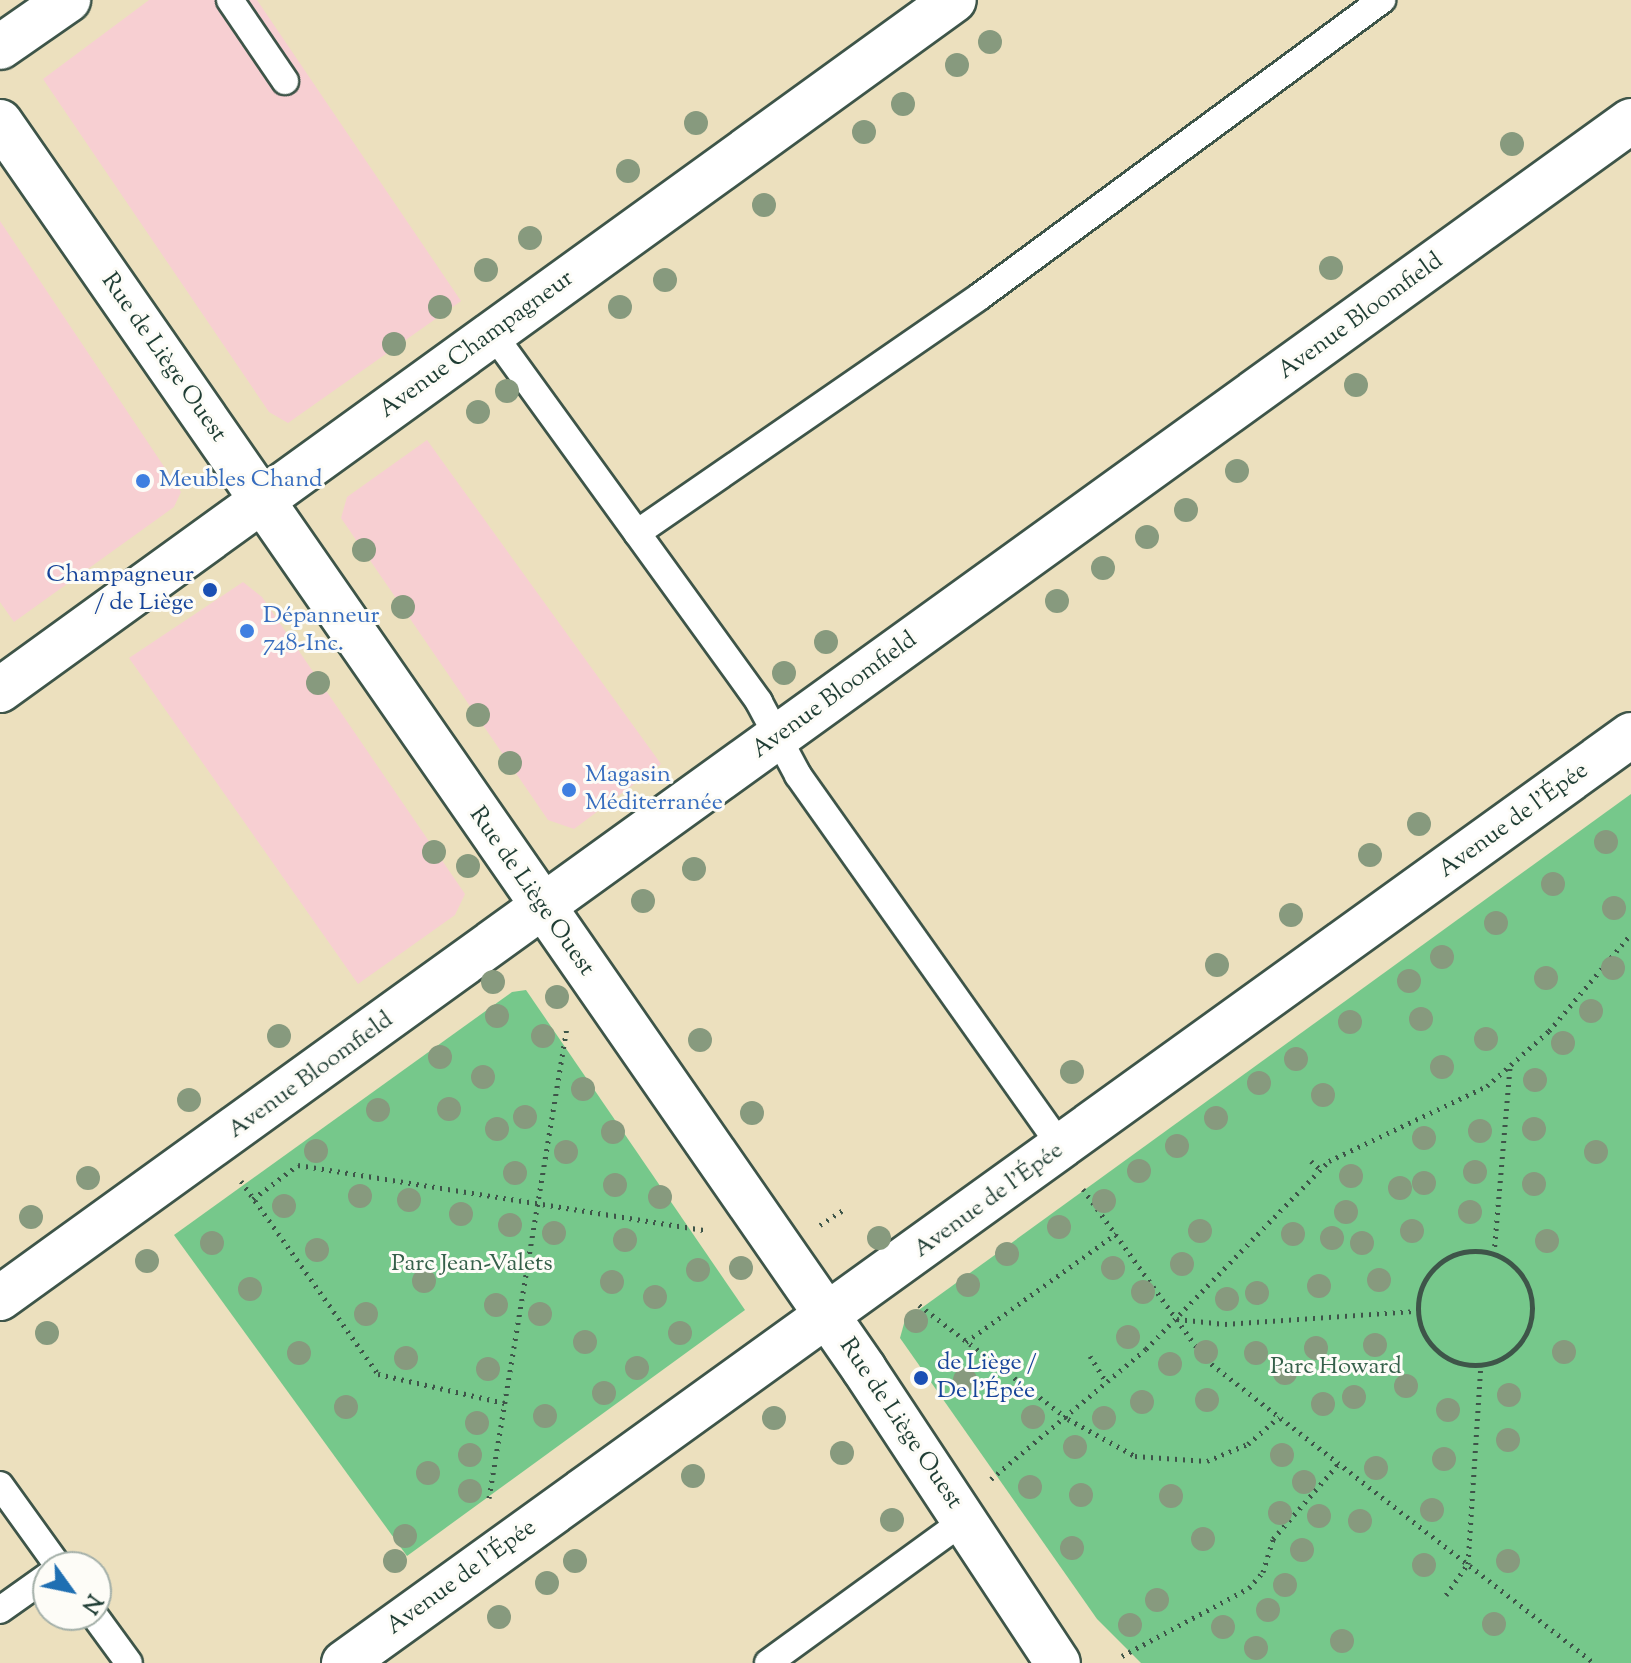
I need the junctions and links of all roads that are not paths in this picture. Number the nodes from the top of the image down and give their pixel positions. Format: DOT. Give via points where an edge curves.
graph roads {
  1 [pos="68,0"];
  2 [pos="230,0"];
  3 [pos="954,0"];
  4 [pos="1382,0"];
  5 [pos="0,47"];
  6 [pos="285,81"];
  7 [pos="1631,121"];
  8 [pos="0,122"];
  9 [pos="493,334"];
  10 [pos="262,502"];
  11 [pos="637,533"];
  12 [pos="0,690"];
  13 [pos="1631,735"];
  14 [pos="777,738"];
  15 [pos="542,907"];
  16 [pos="1070,1165"];
  17 [pos="0,1298"];
  18 [pos="827,1318"];
  19 [pos="0,1485"];
  20 [pos="965,1520"];
  21 [pos="47,1551"];
  22 [pos="32,1587"];
  23 [pos="0,1610"];
  24 [pos="106,1631"];
  25 [pos="129,1663"];
  26 [pos="344,1663"];
  27 [pos="768,1663"];
  28 [pos="1058,1663"];
  1 -- 5 [label="street"];
  2 -- 6 [label="lane"];
  3 -- 9 [label="street, Avenue Champagneur"];
  4 -- 11 [label="lane" via="979,297"];
  7 -- 14 [label="street, Avenue Bloomfield"];
  8 -- 10 [label="street, Rue de Liège Ouest"];
  9 -- 10 [label="street, Avenue Champagneur"];
  9 -- 11 [label="lane"];
  10 -- 12 [label="street, Avenue Champagneur"];
  10 -- 15 [label="street, Rue de Liège Ouest"];
  11 -- 14 [label="lane" via="759,702"];
  13 -- 16 [label="street, Avenue de l'Épée"];
  14 -- 15 [label="street, Avenue Bloomfield"];
  14 -- 16 [label="lane"];
  15 -- 17 [label="street, Avenue Bloomfield"];
  15 -- 18 [label="street, Rue de Liège Ouest"];
  16 -- 18 [label="street, Avenue de l'Épée"];
  18 -- 20 [label="street, Rue de Liège Ouest"];
  18 -- 26 [label="street, Avenue de l'Épée"];
  19 -- 21 [label="lane"];
  20 -- 27 [label="lane"];
  20 -- 28 [label="street, Rue de Liège Ouest"];
  22 -- 23 [label="lane"];
  24 -- 25 [label="lane"];
}
